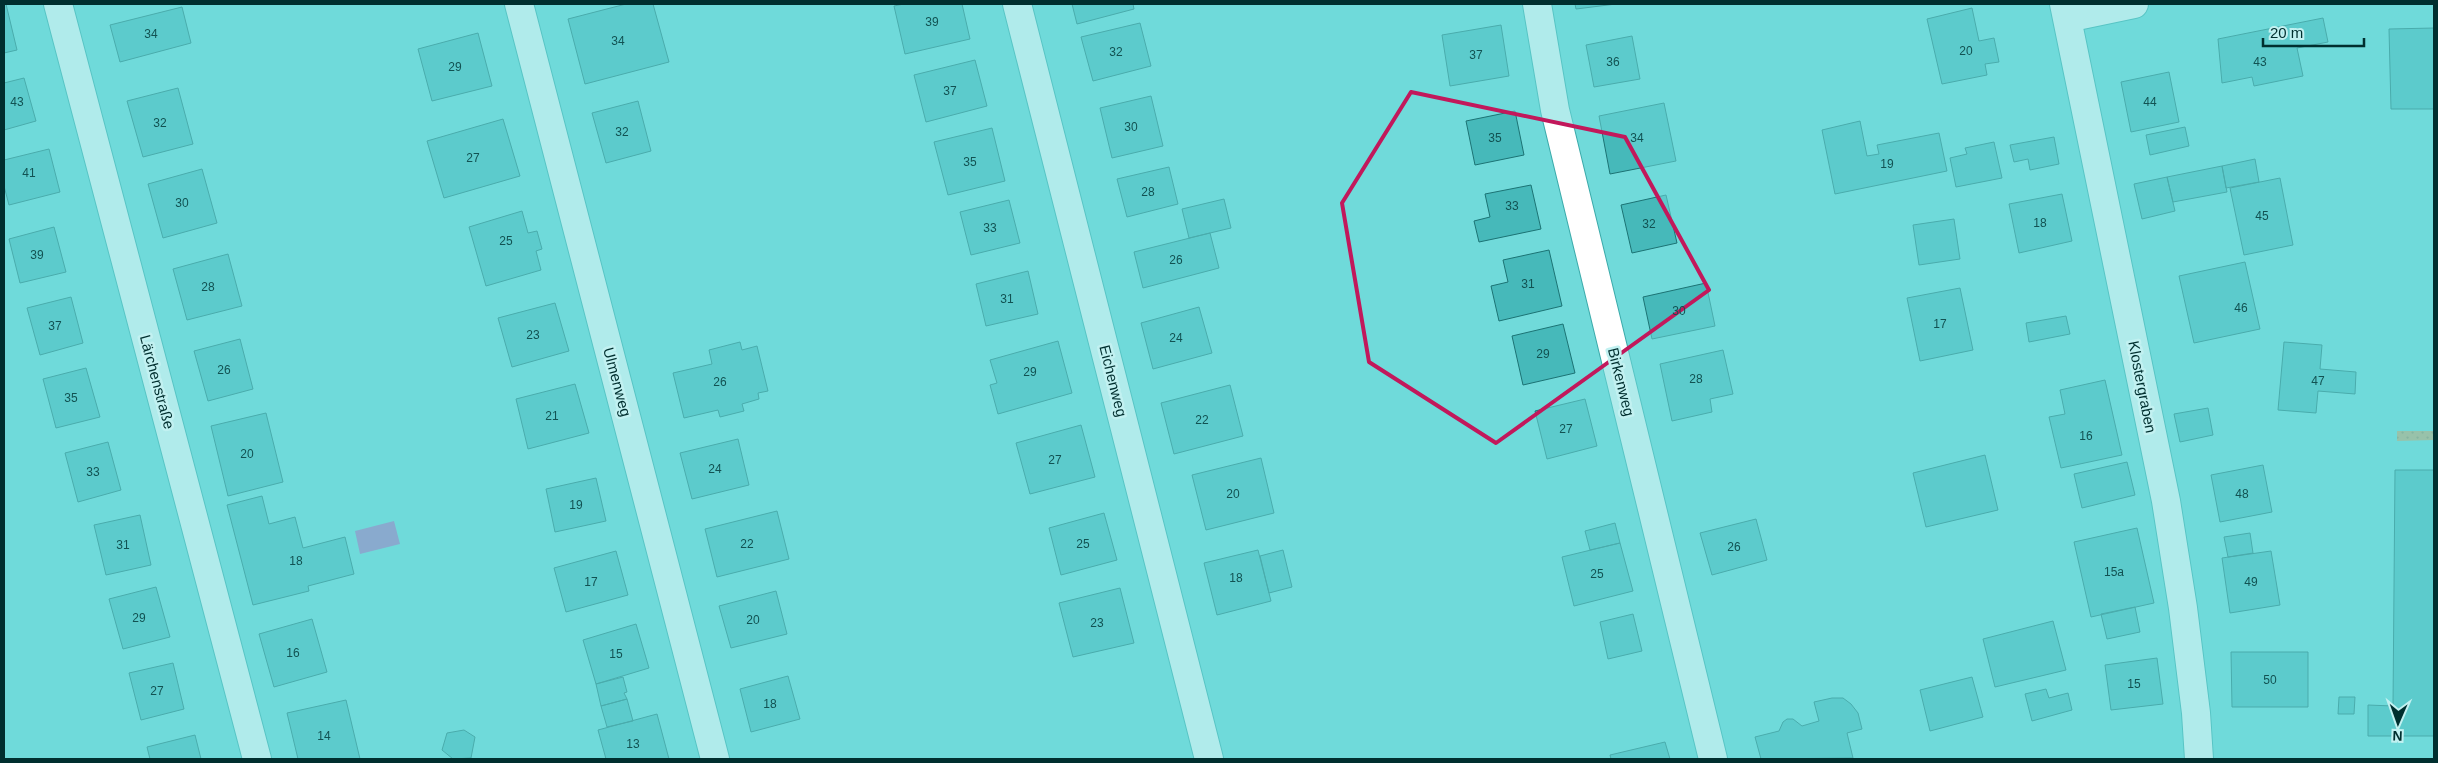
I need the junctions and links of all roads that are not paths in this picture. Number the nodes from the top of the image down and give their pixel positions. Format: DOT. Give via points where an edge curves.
graph roads {
  1 [pos="58,4"];
  2 [pos="519,4"];
  3 [pos="1017,4"];
  4 [pos="1537,4"];
  5 [pos="2134,4"];
  6 [pos="2066,11"];
  7 [pos="257,759"];
  8 [pos="715,759"];
  9 [pos="1210,759"];
  10 [pos="1713,759"];
  11 [pos="2199,759"];
  1 -- 7 [label="street, Lärchenstraße"];
  2 -- 8 [label="street, Ulmenweg"];
  3 -- 9 [label="street, Eichenweg"];
  4 -- 10 [label="street, Birkenweg" via="1555,110"];
  5 -- 6 [label="street, Klostergraben"];
  6 -- 11 [label="street, Klostergraben" via="2167,510 2183,608"];
}
